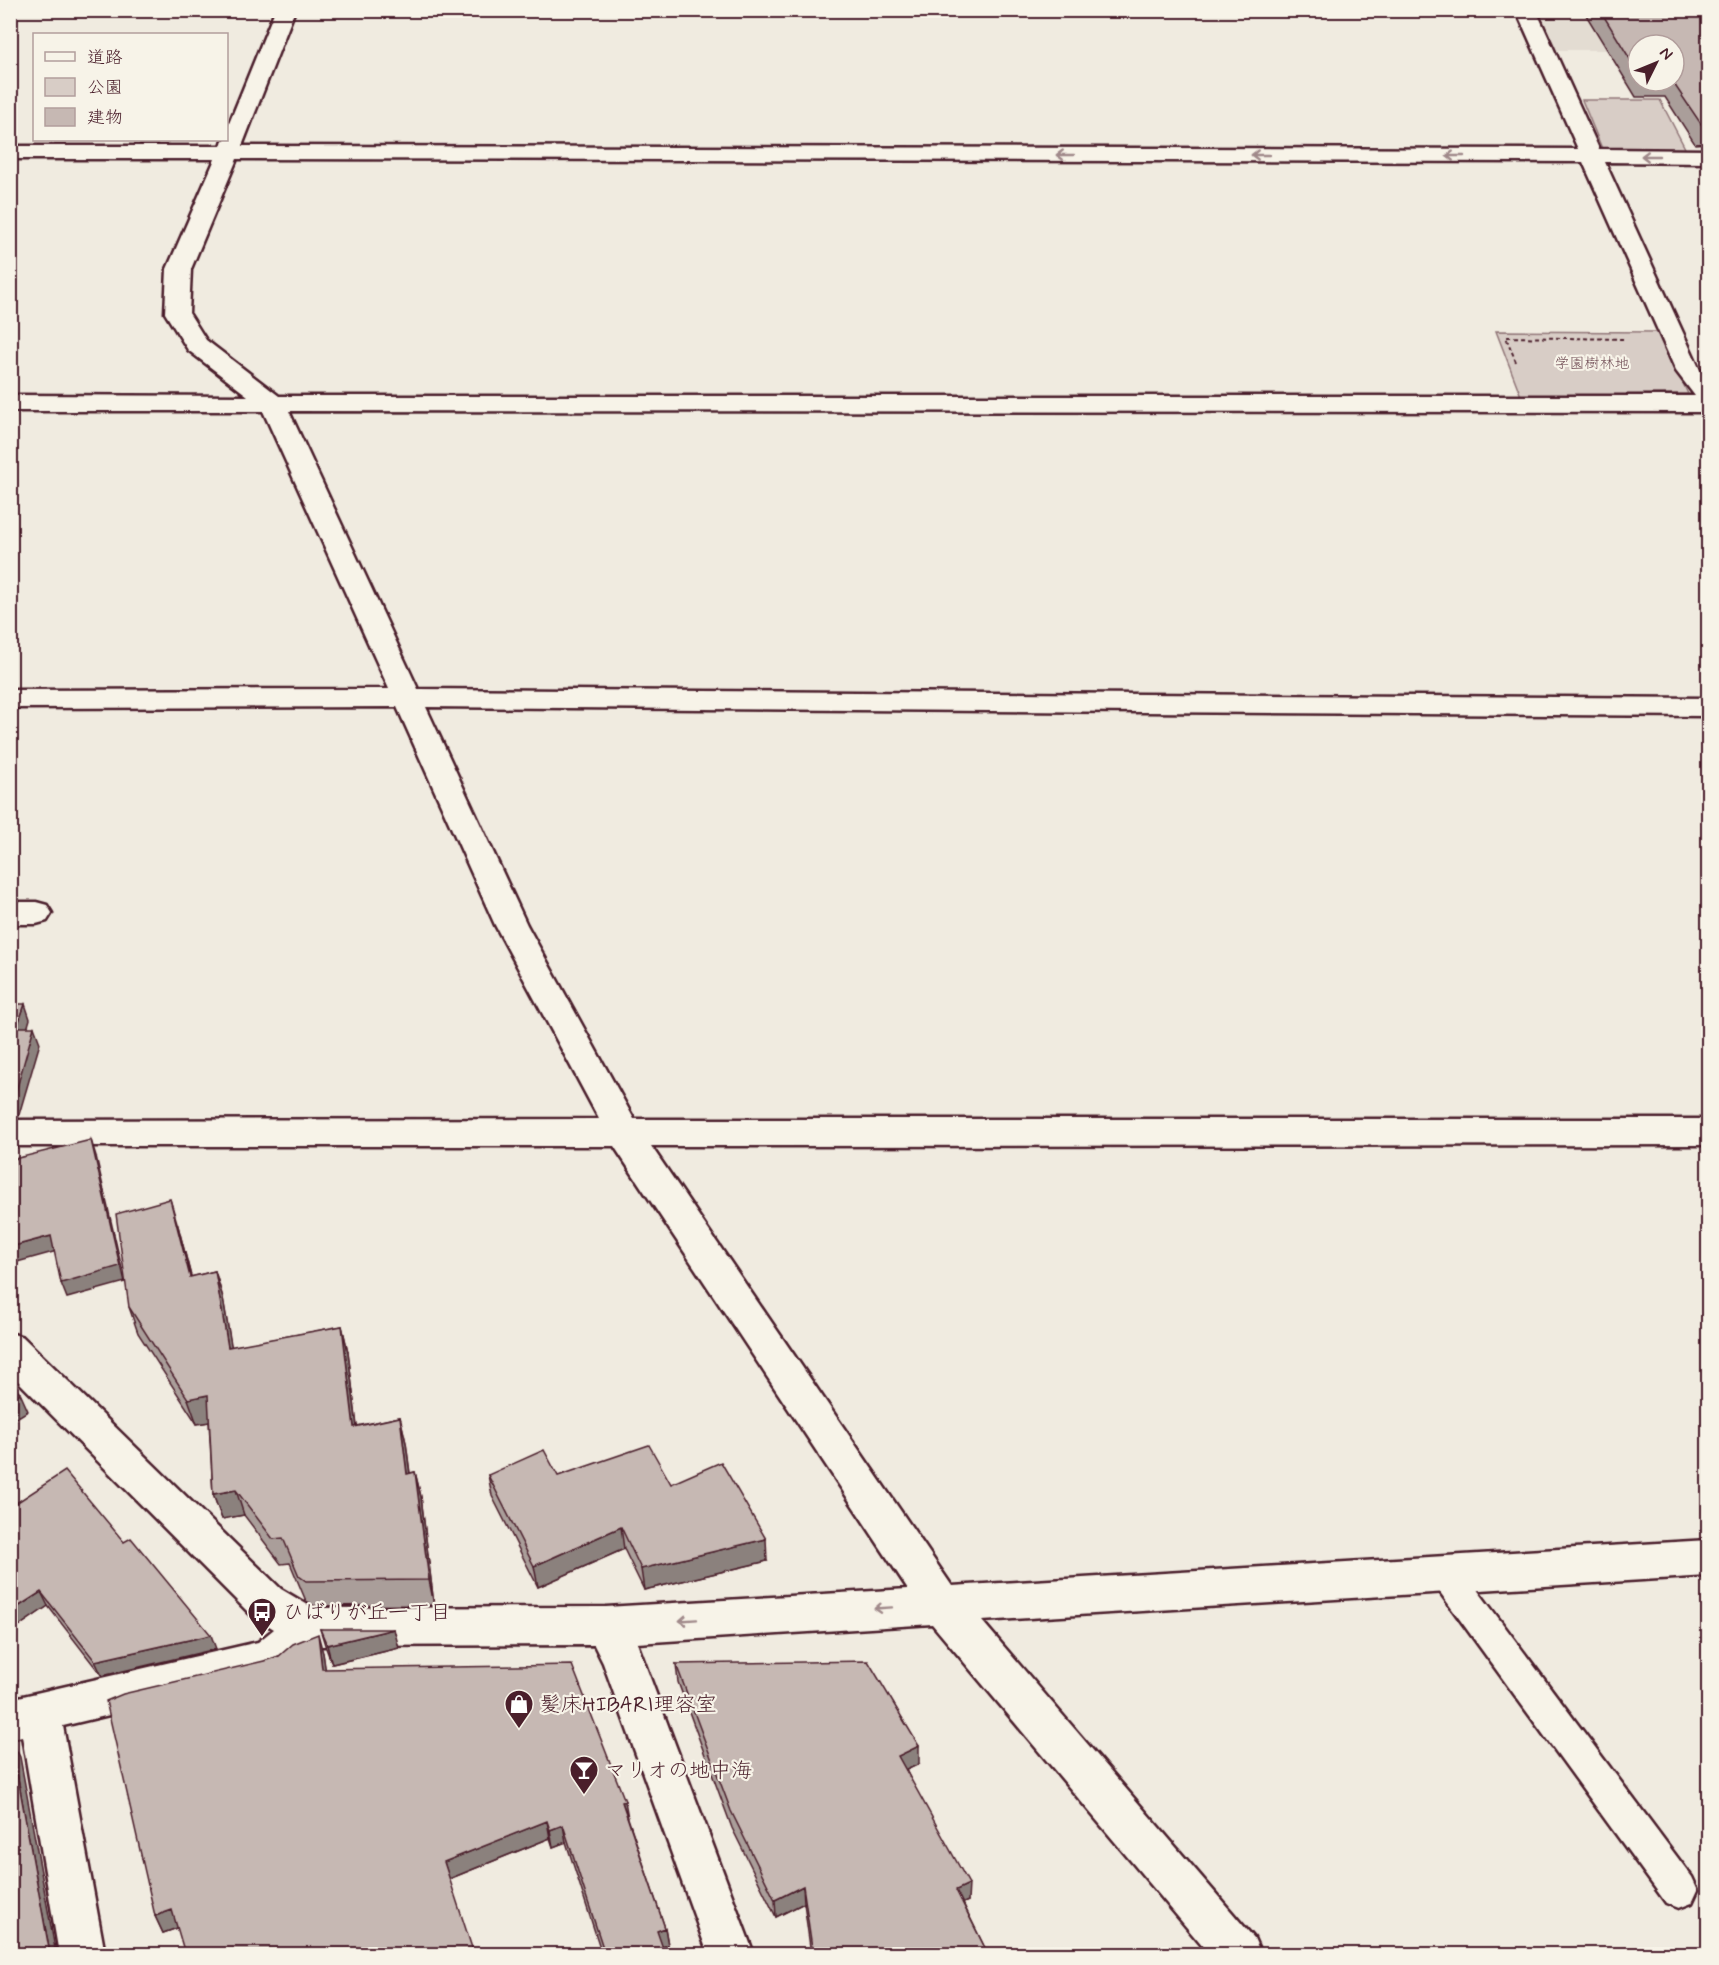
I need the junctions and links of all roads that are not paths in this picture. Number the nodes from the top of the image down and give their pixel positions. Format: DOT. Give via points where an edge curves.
graph roads {
  1 [pos="285,10"];
  2 [pos="1526,10"];
  3 [pos="10,152"];
  4 [pos="229,152"];
  5 [pos="1590,156"];
  6 [pos="1708,156"];
  7 [pos="1708,397"];
  8 [pos="272,402"];
  9 [pos="10,403"];
  10 [pos="1708,404"];
  11 [pos="406,698"];
  12 [pos="10,699"];
  13 [pos="1708,707"];
  14 [pos="623,1132"];
  15 [pos="1708,1132"];
  16 [pos="10,1133"];
  17 [pos="10,1348"];
  18 [pos="1708,1558"];
  19 [pos="1446,1574"];
  20 [pos="941,1604"];
  21 [pos="606,1626"];
  22 [pos="307,1627"];
  23 [pos="25,1716"];
  24 [pos="1679,1890"];
  25 [pos="82,1954"];
  26 [pos="731,1954"];
  27 [pos="1238,1954"];
  1 -- 4 [label="street"];
  2 -- 5 [label="street"];
  3 -- 4 [label="street"];
  5 -- 4 [label="street, one-way"];
  4 -- 8 [label="street" via="179,268 177,313 196,345"];
  6 -- 5 [label="street, one-way"];
  5 -- 7 [label="street" via="1688,372"];
  8 -- 9 [label="street"];
  8 -- 10 [label="street"];
  8 -- 11 [label="street"];
  11 -- 12 [label="street"];
  11 -- 13 [label="street"];
  11 -- 14 [label="street" via="511,925"];
  14 -- 15 [label="street"];
  14 -- 16 [label="street"];
  14 -- 20 [label="street"];
  17 -- 22 [label="street" via="266,1602"];
  18 -- 19 [label="street"];
  19 -- 20 [label="street"];
  19 -- 24 [label="lane"];
  20 -- 21 [label="street, one-way"];
  20 -- 27 [label="street"];
  21 -- 22 [label="street"];
  21 -- 26 [label="street" via="623,1659"];
  22 -- 23 [label="street" via="269,1658"];
  23 -- 25 [label="street"];
}
